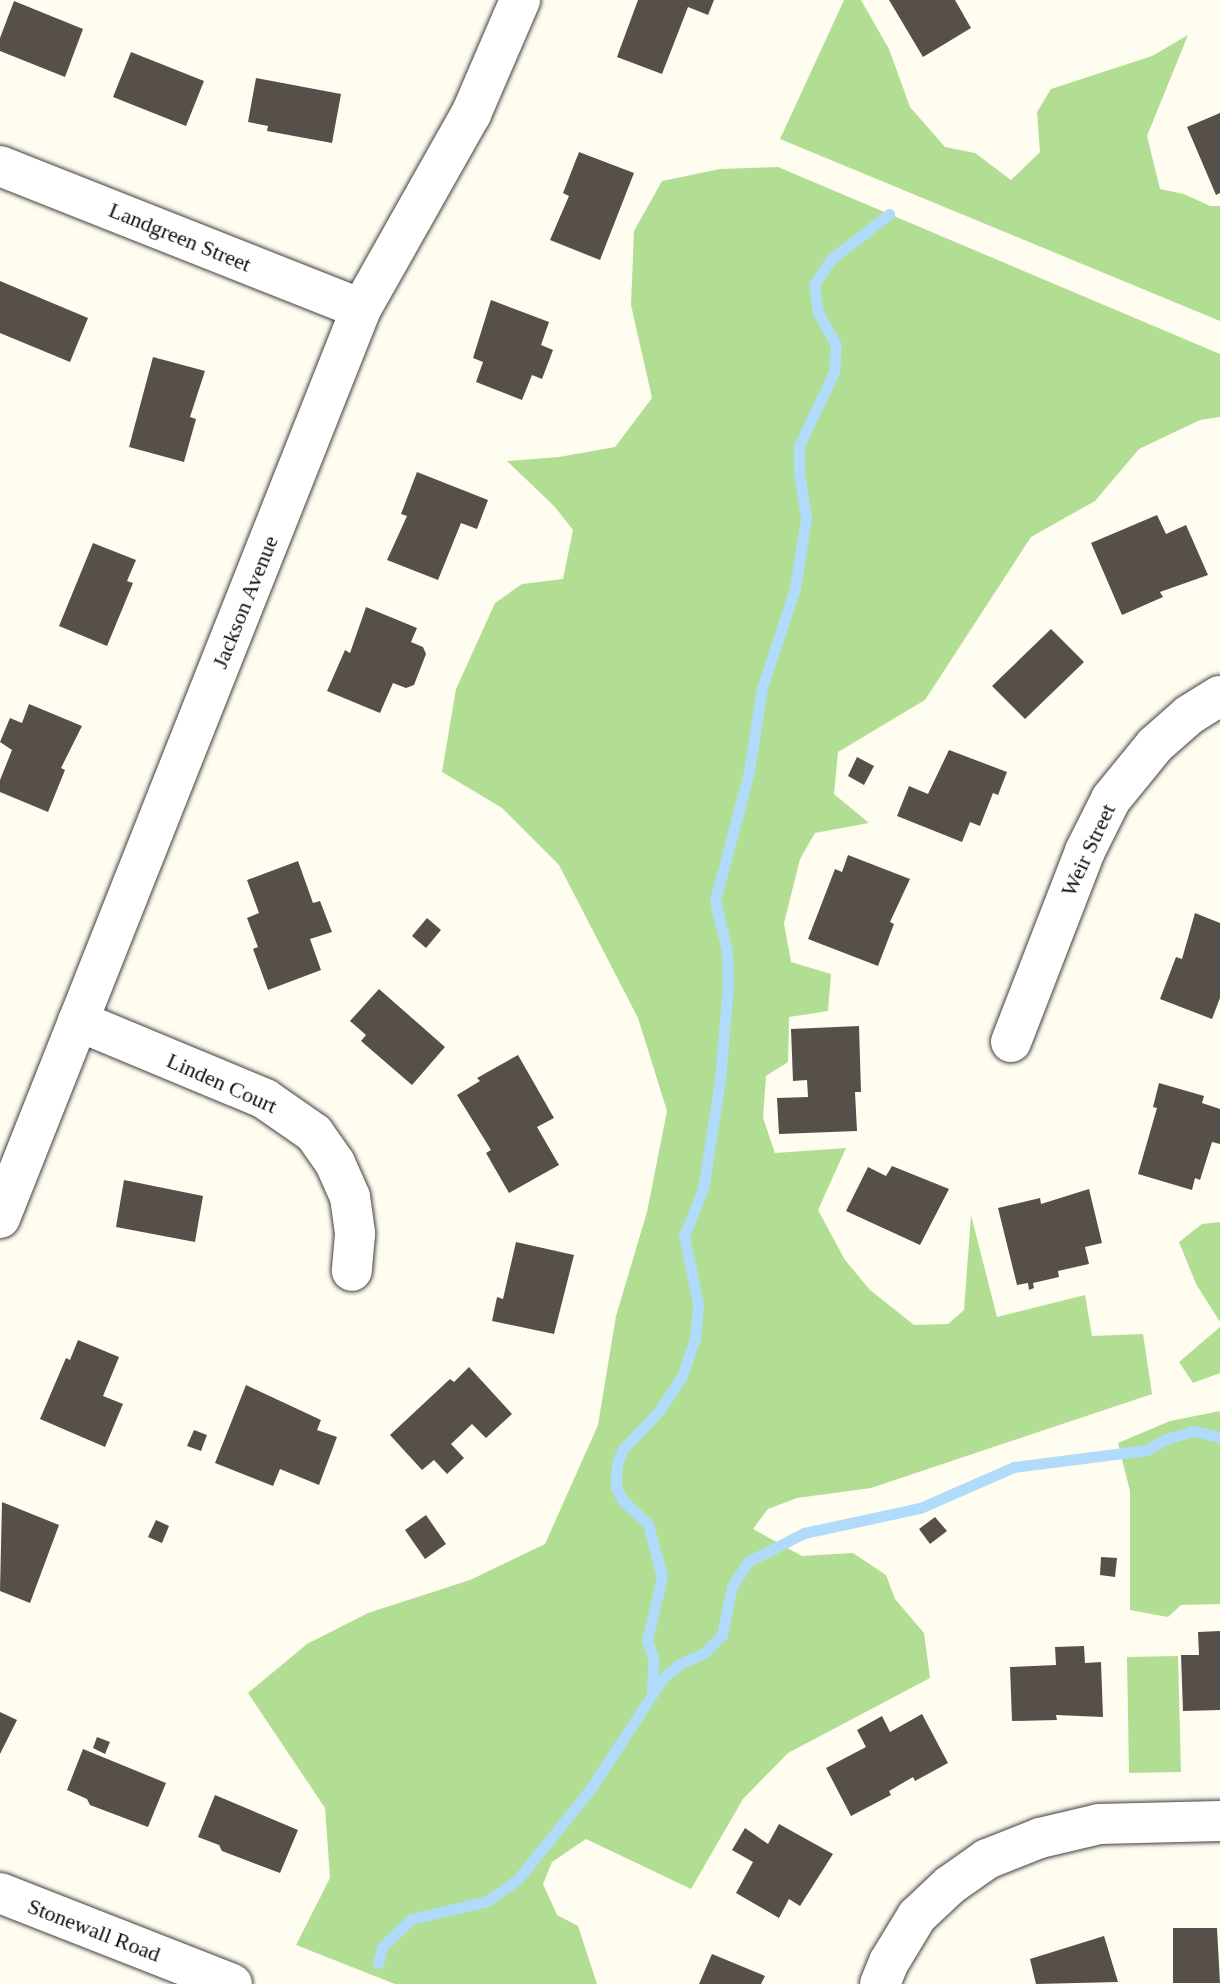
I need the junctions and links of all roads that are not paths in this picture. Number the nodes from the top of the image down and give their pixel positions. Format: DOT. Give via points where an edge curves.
graph roads {
  1 [pos="520,0"];
  2 [pos="0,166"];
  3 [pos="361,309"];
  4 [pos="1220,696"];
  5 [pos="78,1021"];
  6 [pos="1011,1042"];
  7 [pos="0,1218"];
  8 [pos="352,1271"];
  9 [pos="1220,1821"];
  10 [pos="0,1893"];
  11 [pos="232,1984"];
  12 [pos="880,1984"];
  1 -- 3 [label="street, Jackson Avenue" via="471,114"];
  2 -- 3 [label="street, Landgreen Street"];
  3 -- 5 [label="street, Jackson Avenue"];
  4 -- 6 [label="street, Weir Street" via="1155,745 1111,799 1085,851"];
  5 -- 7 [label="street, Jackson Avenue"];
  5 -- 8 [label="street, Linden Court" via="265,1099 314,1133 350,1197"];
  9 -- 12 [label="street" via="1099,1824 1040,1838 987,1859 917,1916"];
  10 -- 11 [label="street, Stonewall Road"];
}
